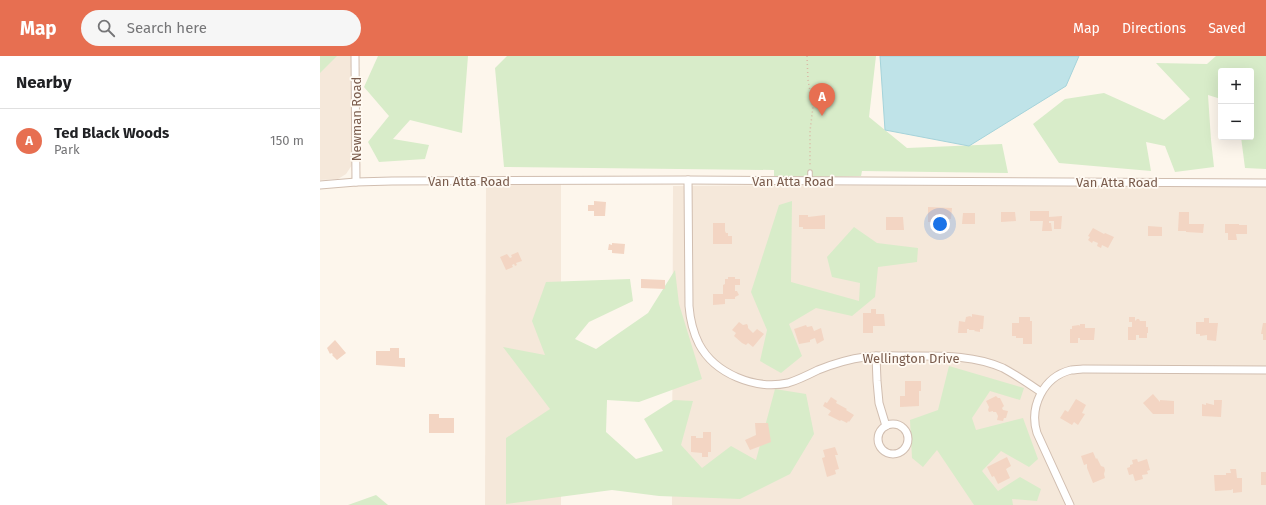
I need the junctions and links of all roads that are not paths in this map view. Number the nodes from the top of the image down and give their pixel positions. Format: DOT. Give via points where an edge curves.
graph roads {
  1 [pos="355,56"];
  2 [pos="810,172"];
  3 [pos="688,180"];
  4 [pos="810,181"];
  5 [pos="356,182"];
  6 [pos="1266,183"];
  7 [pos="320,184"];
  8 [pos="876,356"];
  9 [pos="1266,370"];
  10 [pos="1041,392"];
  11 [pos="886,426"];
  12 [pos="1070,505"];
  1 -- 5 [label="street, Newman Road"];
  2 -- 4 [label="lane"];
  3 -- 4 [label="street, Van Atta Road"];
  3 -- 5 [label="street, Van Atta Road"];
  3 -- 8 [label="street, Wellington Drive" via="690,315 694,333 711,359 721,368 743,380 772,384 793,381 847,360"];
  4 -- 6 [label="street, Van Atta Road"];
  5 -- 7 [label="street, Van Atta Road"];
  8 -- 10 [label="street, Wellington Drive" via="950,356 977,360 1002,368"];
  8 -- 11 [label="street" via="879,403"];
  9 -- 10 [label="street" via="1083,369 1058,376"];
  10 -- 12 [label="street" via="1034,412 1035,428"];
  11 -- 11 [label="street" via="880,433 879,444 886,452 899,453 906,446 907,435 900,426"];
}
